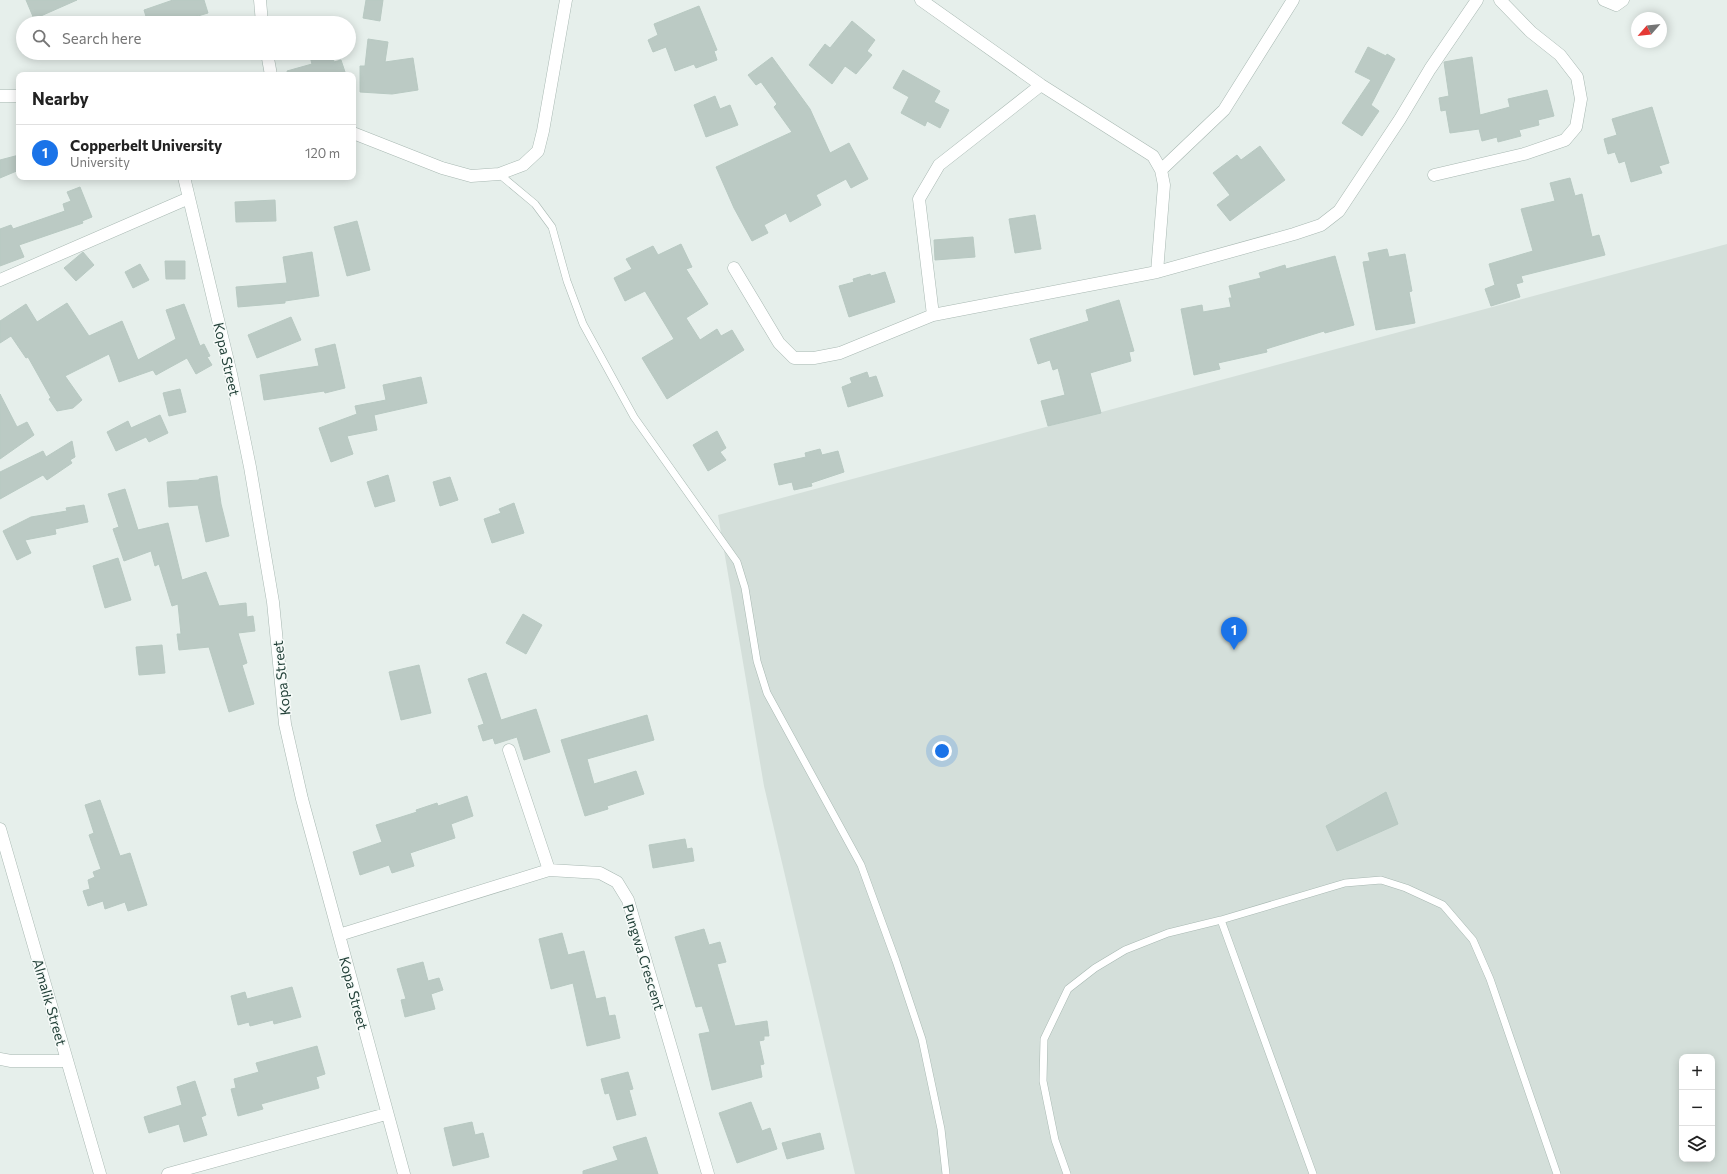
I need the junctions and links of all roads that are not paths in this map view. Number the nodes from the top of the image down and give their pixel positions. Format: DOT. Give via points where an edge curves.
graph roads {
  1 [pos="260,0"];
  2 [pos="566,0"];
  3 [pos="922,0"];
  4 [pos="1293,0"];
  5 [pos="1477,0"];
  6 [pos="1500,0"];
  7 [pos="1604,0"];
  8 [pos="1623,0"];
  9 [pos="261,16"];
  10 [pos="268,60"];
  11 [pos="270,72"];
  12 [pos="1041,85"];
  13 [pos="0,96"];
  14 [pos="16,96"];
  15 [pos="356,134"];
  16 [pos="1161,170"];
  17 [pos="499,174"];
  18 [pos="1434,175"];
  19 [pos="187,180"];
  20 [pos="189,198"];
  21 [pos="734,268"];
  22 [pos="1157,272"];
  23 [pos="0,280"];
  24 [pos="933,315"];
  25 [pos="509,750"];
  26 [pos="0,829"];
  27 [pos="549,870"];
  28 [pos="1221,920"];
  29 [pos="339,935"];
  30 [pos="0,1059"];
  31 [pos="67,1061"];
  32 [pos="386,1114"];
  33 [pos="100,1174"];
  34 [pos="168,1174"];
  35 [pos="404,1174"];
  36 [pos="708,1174"];
  37 [pos="946,1174"];
  38 [pos="1067,1174"];
  39 [pos="1312,1174"];
  40 [pos="1558,1174"];
  1 -- 9 [label="street"];
  2 -- 17 [label="street" via="538,151 523,165"];
  3 -- 12 [label="street"];
  4 -- 16 [label="street" via="1224,110"];
  5 -- 22 [label="street" via="1339,211 1321,225"];
  6 -- 18 [label="street" via="1531,32 1560,55 1578,77 1581,98 1576,127 1565,140 1524,154"];
  7 -- 8 [label="street" via="1616,5"];
  10 -- 11 [label="street"];
  12 -- 16 [label="street" via="1140,147 1152,156"];
  12 -- 24 [label="street" via="939,165 918,199"];
  13 -- 14 [label="street"];
  15 -- 17 [label="street" via="442,168 471,176"];
  16 -- 22 [label="street" via="1164,185"];
  17 -- 37 [label="lane" via="535,204 552,227 567,281 583,324 634,417 737,562 745,588 757,661 767,693 861,865 896,961 922,1039 941,1128"];
  19 -- 20 [label="street, Kopa Street"];
  20 -- 23 [label="street"];
  20 -- 29 [label="street, Kopa Street" via="231,374 250,467 273,602 285,724 302,799"];
  21 -- 24 [label="street" via="779,343 794,358 814,358 840,353"];
  22 -- 24 [label="street"];
  25 -- 27 [label="street"];
  26 -- 31 [label="street, Almalik Street"];
  27 -- 29 [label="street, Pungwa Crescent"];
  27 -- 36 [label="street, Pungwa Crescent" via="600,873 617,882 628,900"];
  28 -- 38 [label="lane" via="1168,933 1125,950 1095,968 1068,989 1044,1039 1042,1081 1055,1140"];
  28 -- 39 [label="lane"];
  28 -- 40 [label="lane" via="1344,883 1381,880 1443,905 1473,940 1490,979"];
  29 -- 32 [label="street, Kopa Street"];
  30 -- 31 [label="street"];
  31 -- 33 [label="street, Almalik Street"];
  32 -- 34 [label="street"];
  32 -- 35 [label="street, Kopa Street"];
}
